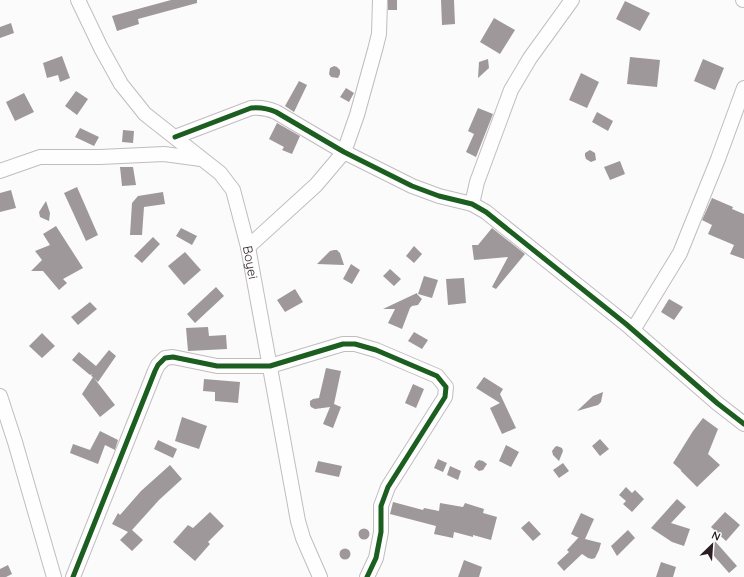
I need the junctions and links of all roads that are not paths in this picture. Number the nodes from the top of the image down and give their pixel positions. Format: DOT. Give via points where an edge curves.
graph roads {
  1 [pos="78,0"];
  2 [pos="380,0"];
  3 [pos="572,0"];
  4 [pos="744,88"];
  5 [pos="175,137"];
  6 [pos="344,152"];
  7 [pos="202,159"];
  8 [pos="0,171"];
  9 [pos="472,204"];
  10 [pos="248,246"];
  11 [pos="633,330"];
  12 [pos="270,366"];
  13 [pos="0,396"];
  14 [pos="744,424"];
  15 [pos="54,577"];
  16 [pos="73,577"];
  17 [pos="320,577"];
  18 [pos="367,577"];
  1 -- 5 [label="street, Boyei" via="121,84 145,114"];
  2 -- 6 [label="street" via="379,34 357,116"];
  3 -- 9 [label="street" via="530,58 511,90 477,182"];
  4 -- 11 [label="street" via="680,253"];
  5 -- 6 [label="street" via="251,108 260,107 276,112"];
  5 -- 7 [label="street, Boyei"];
  6 -- 9 [label="street" via="412,186 438,196"];
  6 -- 10 [label="street" via="316,185"];
  7 -- 8 [label="street" via="164,154 40,157"];
  7 -- 10 [label="street, Boyei" via="220,173 233,190"];
  9 -- 11 [label="street" via="486,212"];
  10 -- 12 [label="street, Boyei"];
  11 -- 14 [label="street"];
  12 -- 16 [label="street" via="217,366 173,357 165,358 158,365"];
  12 -- 17 [label="street, Boyei" via="298,521"];
  12 -- 18 [label="street" via="343,344 355,344 376,350 437,376 446,387 445,397 388,487 381,506 381,532 376,558"];
  13 -- 15 [label="street"];
}
